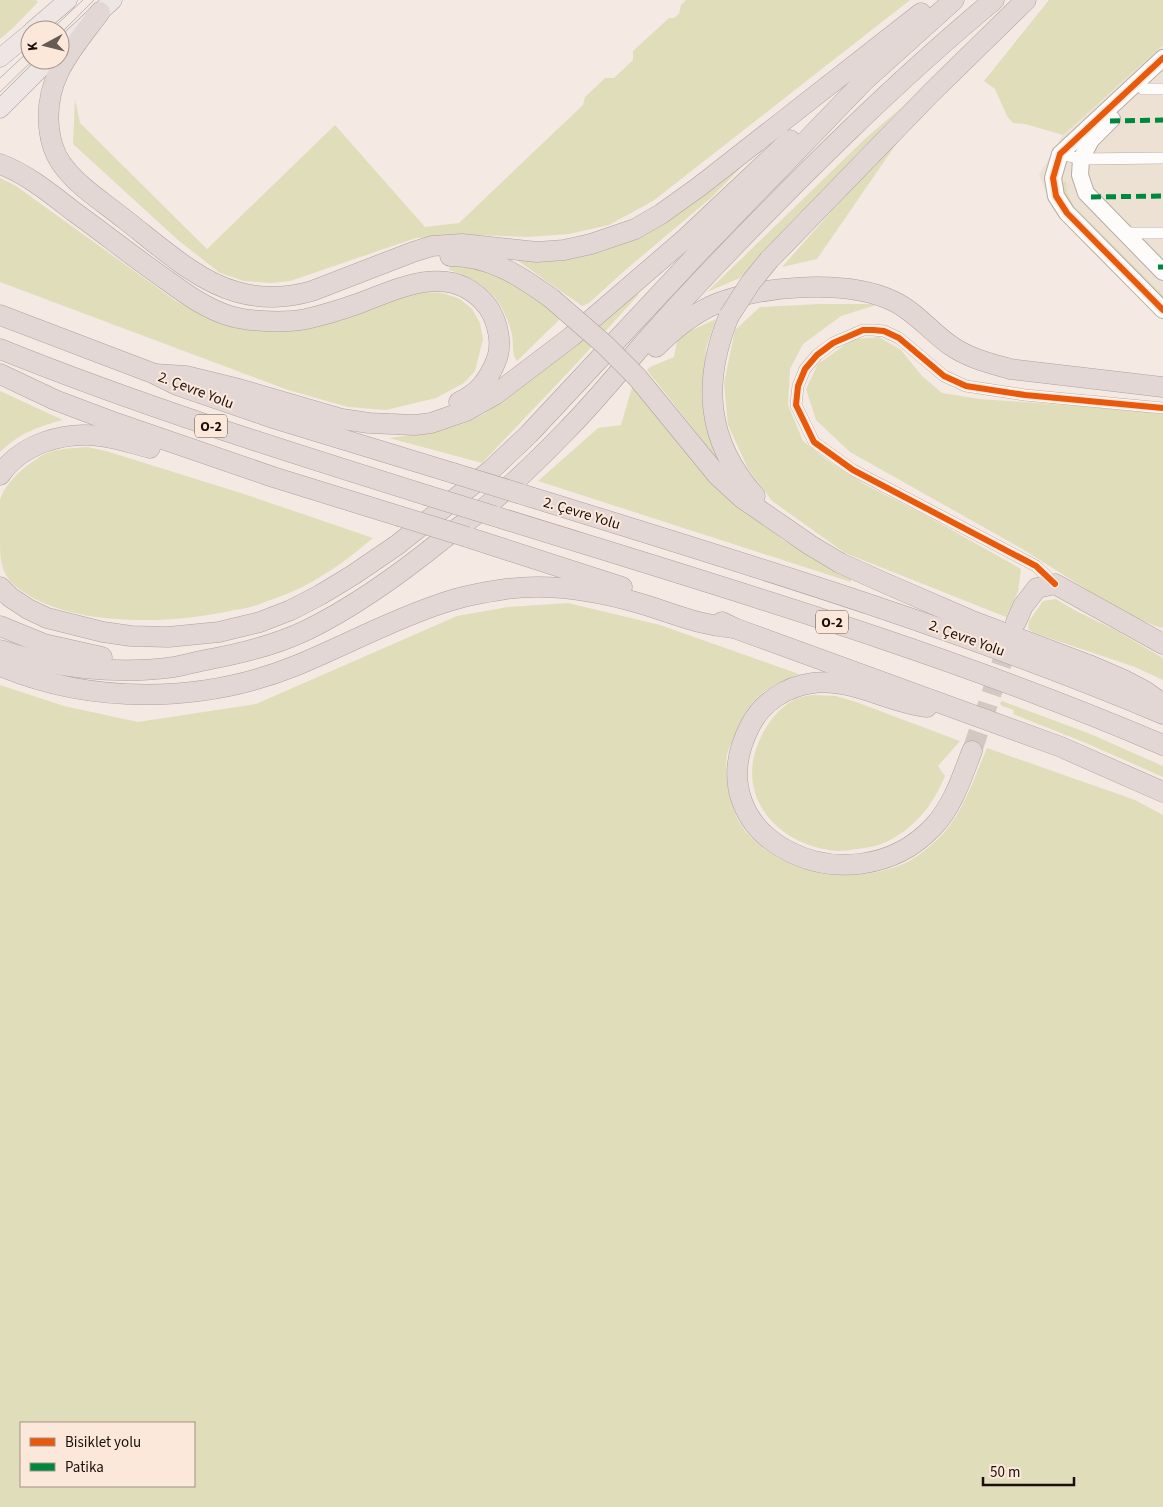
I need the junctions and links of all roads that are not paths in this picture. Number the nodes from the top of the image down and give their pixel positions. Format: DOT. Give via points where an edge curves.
graph roads {
  1 [pos="68,0"];
  2 [pos="939,0"];
  3 [pos="954,0"];
  4 [pos="994,0"];
  5 [pos="1026,0"];
  6 [pos="106,6"];
  7 [pos="45,20"];
  8 [pos="70,40"];
  9 [pos="20,41"];
  10 [pos="0,58"];
  11 [pos="1163,58"];
  12 [pos="39,70"];
  13 [pos="1163,71"];
  14 [pos="864,81"];
  15 [pos="1143,89"];
  16 [pos="1163,89"];
  17 [pos="0,109"];
  18 [pos="1060,154"];
  19 [pos="1163,158"];
  20 [pos="1081,159"];
  21 [pos="0,164"];
  22 [pos="1163,232"];
  23 [pos="1124,233"];
  24 [pos="393,260"];
  25 [pos="1163,272"];
  26 [pos="1163,310"];
  27 [pos="0,315"];
  28 [pos="0,350"];
  29 [pos="0,374"];
  30 [pos="155,374"];
  31 [pos="1163,387"];
  32 [pos="603,392"];
  33 [pos="1163,408"];
  34 [pos="393,424"];
  35 [pos="0,476"];
  36 [pos="273,477"];
  37 [pos="787,530"];
  38 [pos="1054,584"];
  39 [pos="0,587"];
  40 [pos="1016,622"];
  41 [pos="0,626"];
  42 [pos="734,628"];
  43 [pos="1163,644"];
  44 [pos="0,650"];
  45 [pos="204,660"];
  46 [pos="0,666"];
  47 [pos="1163,704"];
  48 [pos="966,711"];
  49 [pos="1163,714"];
  50 [pos="1163,745"];
  51 [pos="972,751"];
  52 [pos="1163,792"];
  1 -- 7 [label="main road"];
  2 -- 24 [label="highway" via="700,186 635,229 564,250 537,252 462,244 432,246"];
  3 -- 14 [label="highway"];
  4 -- 32 [label="highway" via="898,82 858,121 711,270"];
  5 -- 37 [label="highway, bridge" via="976,47 769,260 728,316 713,368 713,414 718,436 741,480"];
  6 -- 8 [label="main road"];
  6 -- 24 [label="highway" via="69,52 57,74 49,101 49,128 54,148 60,162 84,188 211,282 255,297 312,291"];
  9 -- 10 [label="main road"];
  11 -- 18 [label="street"];
  12 -- 17 [label="main road"];
  13 -- 15 [label="street"];
  14 -- 34 [label="highway" via="788,142 686,238 571,337 496,394 466,411 439,421"];
  14 -- 39 [label="highway" via="700,250 529,434 491,470 397,545 320,595 260,622 219,632 168,637 104,632 47,618 10,598"];
  15 -- 16 [label="street"];
  15 -- 20 [label="street" via="1091,140"];
  18 -- 20 [label="street"];
  18 -- 26 [label="street" via="1053,178 1056,196 1067,213"];
  19 -- 20 [label="street"];
  20 -- 23 [label="street" via="1080,175 1086,193"];
  21 -- 34 [label="highway" via="55,197 186,294 231,316 303,320 404,286 432,280 464,287 480,298 496,325 498,357 491,374 481,388 458,403"];
  22 -- 23 [label="street"];
  23 -- 25 [label="street"];
  24 -- 37 [label="highway, bridge" via="459,256 504,267 522,278 551,298 605,345 637,377 718,476 742,498"];
  27 -- 30 [label="highway, 2. Çevre Yolu / O-2"];
  28 -- 50 [label="highway, 2. Çevre Yolu / O-2, bridge" via="271,446 876,637 1000,680"];
  29 -- 36 [label="highway" via="116,423"];
  30 -- 34 [label="highway" via="186,376 342,419"];
  30 -- 49 [label="highway, 2. Çevre Yolu / O-2, bridge" via="177,385 268,416 930,625"];
  31 -- 32 [label="highway" via="988,363 951,346 895,302 878,294 824,288 763,291 711,306 668,334"];
  32 -- 45 [label="highway" via="565,433 483,509 380,587 305,631 235,655"];
  33 -- 38 [label="street" via="966,386 944,376 899,338 884,331 863,330 833,343 805,369 798,386 796,404 814,442 853,470 1036,566"];
  35 -- 36 [label="highway" via="18,456 35,446 52,439 82,435 126,441 246,475"];
  36 -- 42 [label="highway, bridge" via="673,603"];
  37 -- 47 [label="highway" via="840,563 970,620 1104,672 1145,691"];
  38 -- 40 [label="highway" via="1037,588"];
  38 -- 43 [label="highway"];
  41 -- 45 [label="highway" via="44,644 93,656"];
  42 -- 46 [label="highway" via="698,623 600,593 534,587 474,594 443,603 268,676 204,690 162,694 117,693 34,679"];
  42 -- 48 [label="highway"];
  44 -- 45 [label="highway" via="55,664 116,669 174,667"];
  48 -- 51 [label="highway" via="920,707 838,684 815,682 788,689 768,702 745,736 737,770 740,790 746,811 759,829 780,848 823,864 865,864 910,847 932,828 946,811"];
  48 -- 52 [label="highway" via="1095,760"];
}
